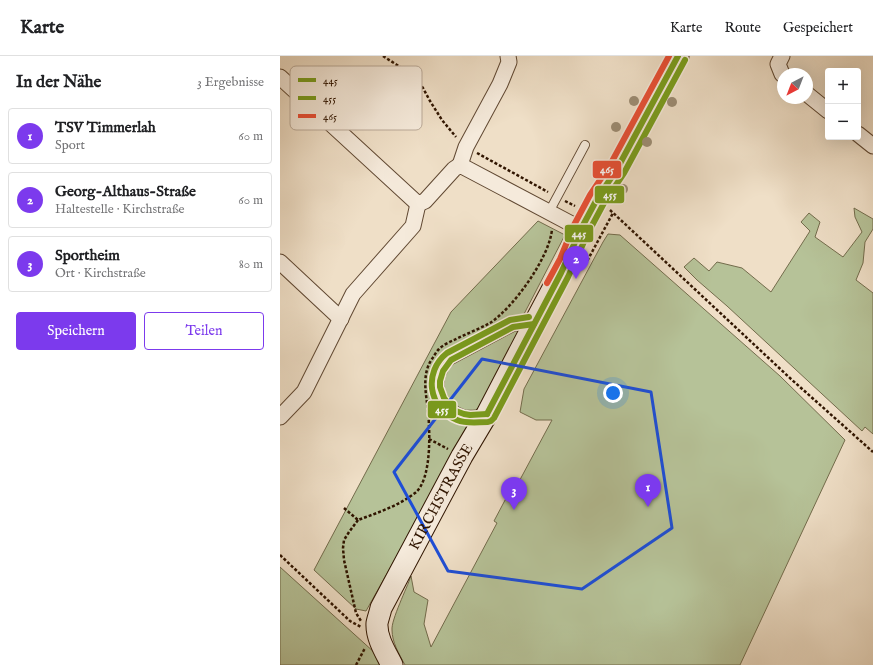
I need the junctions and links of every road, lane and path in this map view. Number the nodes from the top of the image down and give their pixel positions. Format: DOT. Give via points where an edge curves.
graph roads {
  1 [pos="383,56"];
  2 [pos="508,56"];
  3 [pos="678,56"];
  4 [pos="782,56"];
  5 [pos="398,66"];
  6 [pos="780,68"];
  7 [pos="280,77"];
  8 [pos="290,86"];
  9 [pos="422,87"];
  10 [pos="813,99"];
  11 [pos="825,109"];
  12 [pos="338,130"];
  13 [pos="861,136"];
  14 [pos="585,145"];
  15 [pos="873,146"];
  16 [pos="466,147"];
  17 [pos="460,165"];
  18 [pos="597,199"];
  19 [pos="418,204"];
  20 [pos="549,212"];
  21 [pos="581,229"];
  22 [pos="280,262"];
  23 [pos="341,318"];
  24 [pos="534,324"];
  25 [pos="487,414"];
  26 [pos="280,417"];
  27 [pos="429,439"];
  28 [pos="873,452"];
  29 [pos="462,456"];
  30 [pos="428,460"];
  31 [pos="344,508"];
  32 [pos="358,520"];
  33 [pos="280,556"];
  34 [pos="392,665"];
  1 -- 5 [label="path"];
  2 -- 16 [label="street" via="509,62 500,84"];
  3 -- 18 [label="street, KIRCHSTRASSE" via="617,169"];
  4 -- 6 [label="street" via="778,64"];
  7 -- 8 [label="street"];
  9 -- 16 [label="path" via="442,120"];
  10 -- 11 [label="street"];
  12 -- 19 [label="street"];
  13 -- 15 [label="street"];
  14 -- 20 [label="lane"];
  16 -- 17 [label="street"];
  17 -- 19 [label="street" via="425,201"];
  17 -- 20 [label="street"];
  18 -- 21 [label="street, KIRCHSTRASSE"];
  18 -- 28 [label="path"];
  19 -- 23 [label="street" via="412,226 353,294"];
  20 -- 21 [label="street"];
  21 -- 24 [label="street, KIRCHSTRASSE" via="567,262"];
  22 -- 23 [label="street"];
  23 -- 26 [label="street" via="304,392"];
  24 -- 25 [label="street, KIRCHSTRASSE"];
  24 -- 25 [label="lane" via="513,327 451,360 440,376 443,399 455,411 468,415"];
  25 -- 29 [label="street, KIRCHSTRASSE"];
  27 -- 29 [label="path"];
  29 -- 34 [label="street, KIRCHSTRASSE" via="381,608 377,628 381,644"];
  30 -- 32 [label="path" via="423,483 416,492 391,507"];
  31 -- 32 [label="path"];
  32 -- 33 [label="path" via="344,540 343,548 356,613 366,629 350,621"];
}
